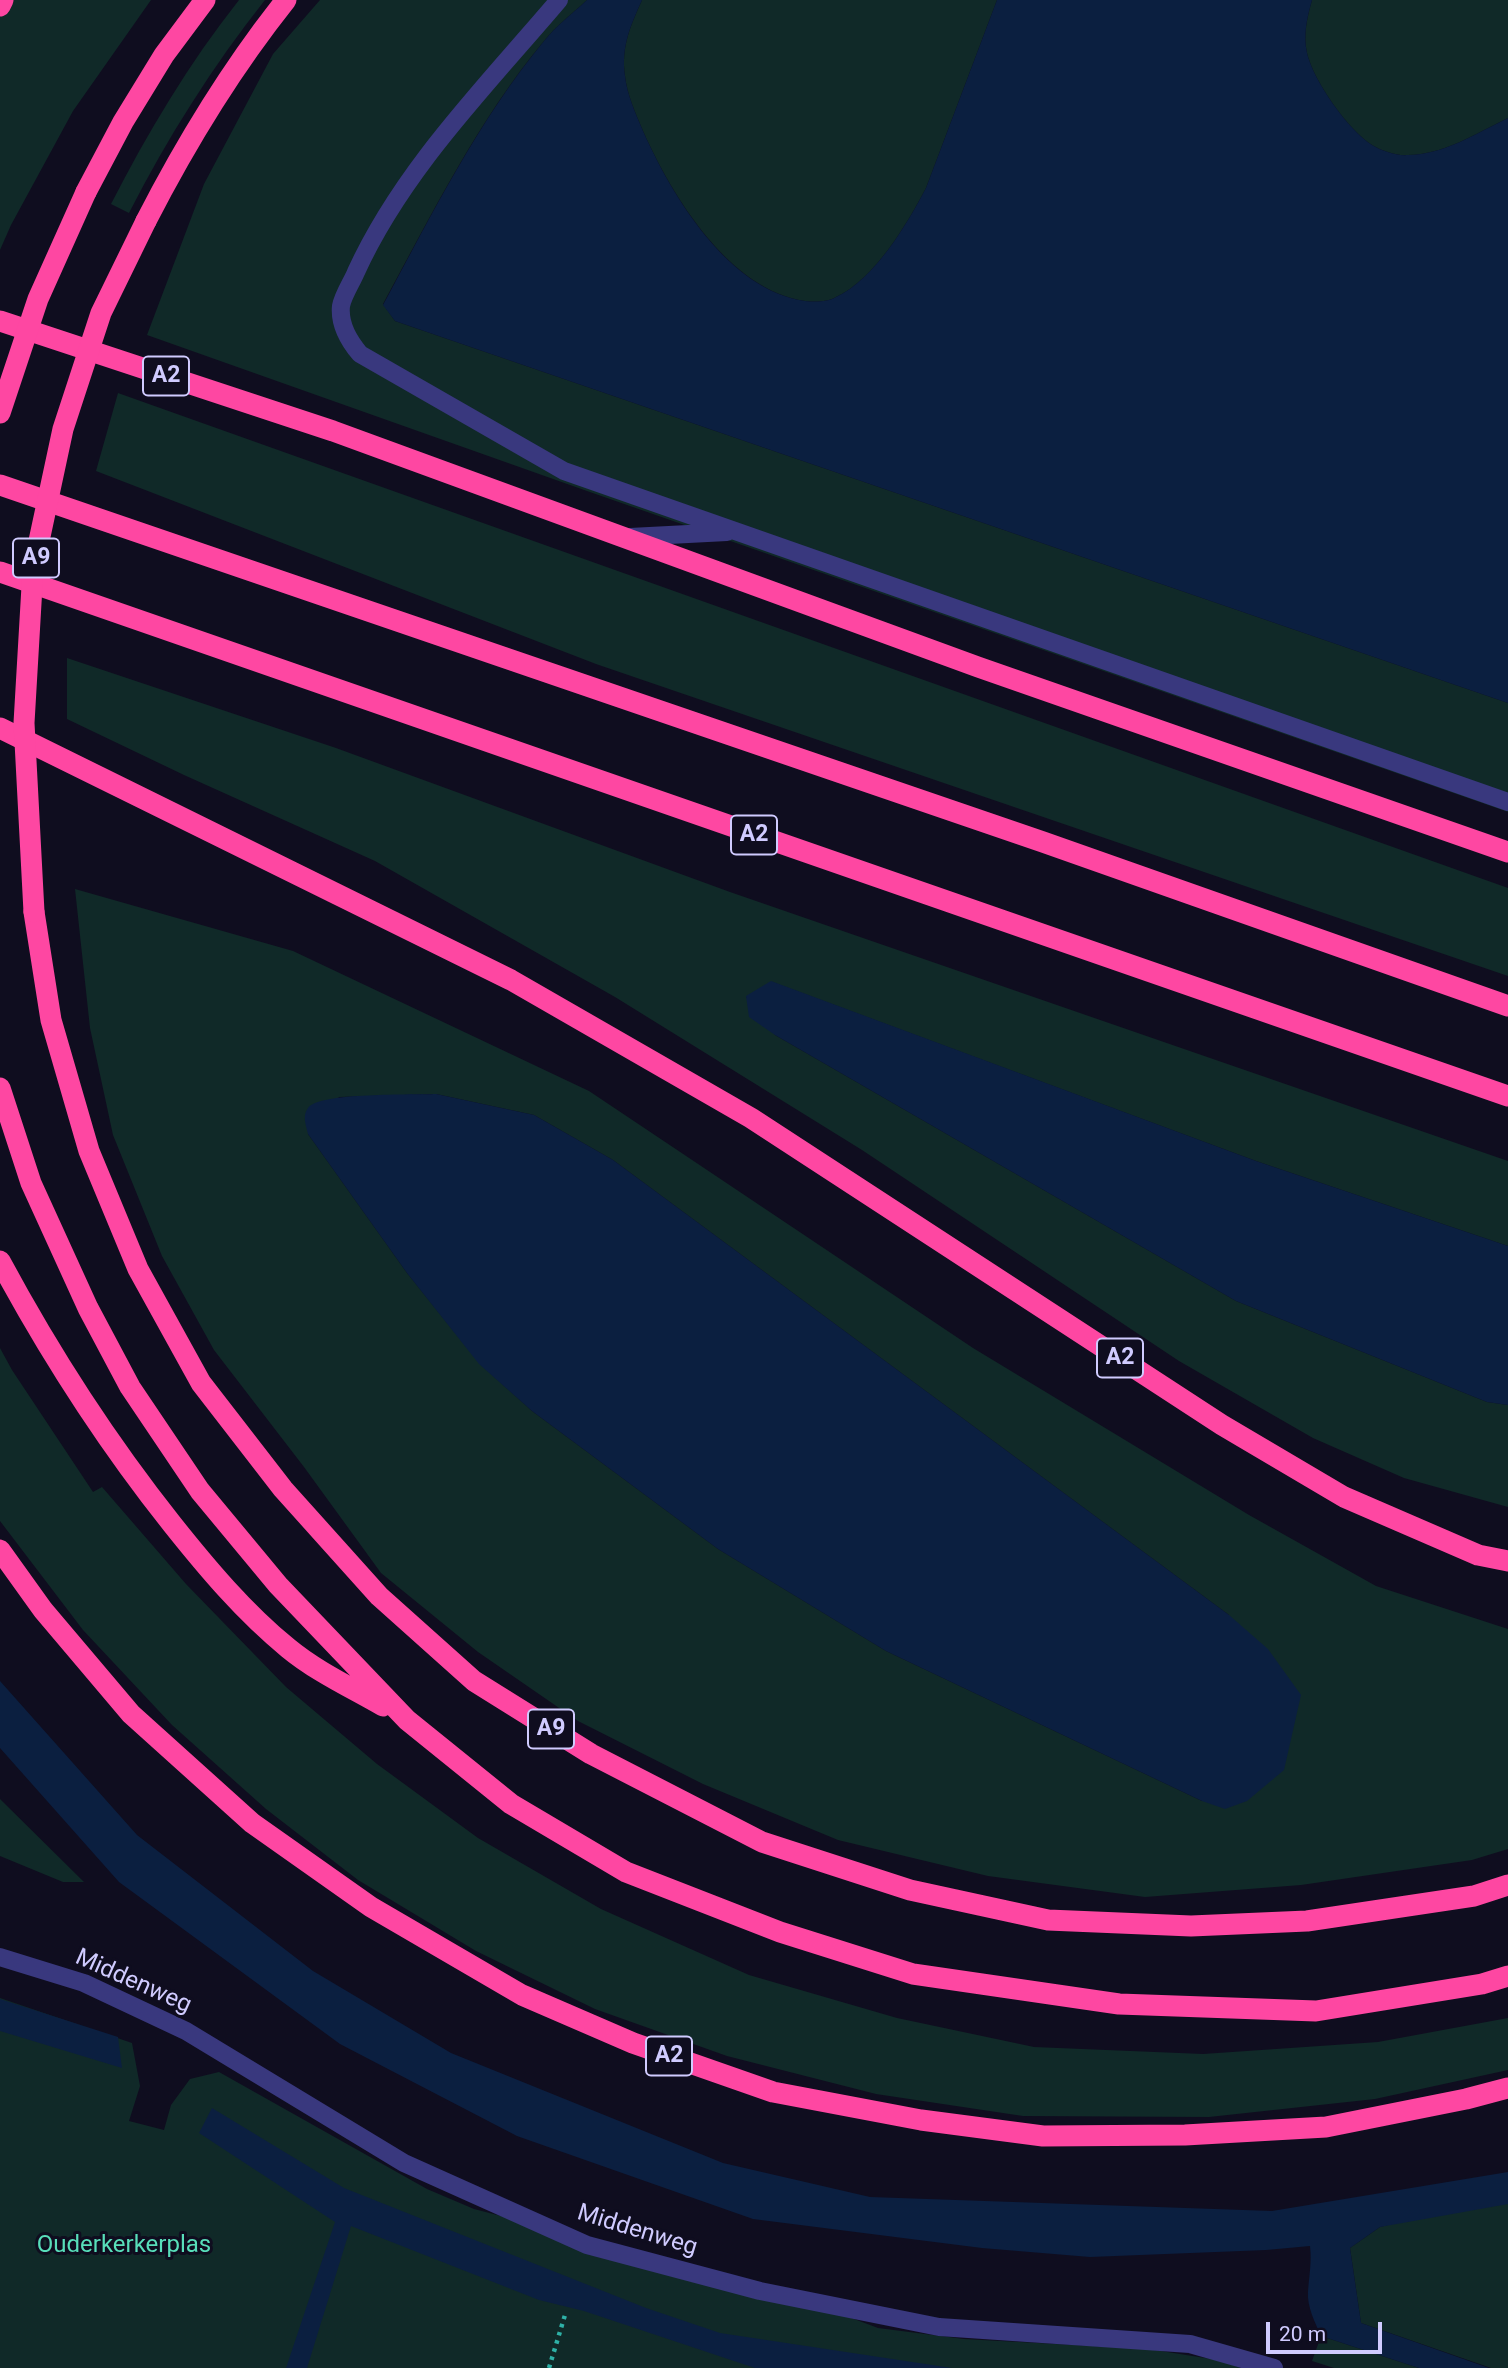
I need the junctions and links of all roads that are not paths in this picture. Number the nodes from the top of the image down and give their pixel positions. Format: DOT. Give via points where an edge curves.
graph roads {
  1 [pos="3,0"];
  2 [pos="205,0"];
  3 [pos="286,0"];
  4 [pos="559,0"];
  5 [pos="0,6"];
  6 [pos="0,321"];
  7 [pos="0,414"];
  8 [pos="0,485"];
  9 [pos="738,532"];
  10 [pos="627,537"];
  11 [pos="0,572"];
  12 [pos="0,728"];
  13 [pos="1508,802"];
  14 [pos="1508,852"];
  15 [pos="1508,1006"];
  16 [pos="0,1088"];
  17 [pos="1508,1096"];
  18 [pos="0,1261"];
  19 [pos="0,1550"];
  20 [pos="1508,1561"];
  21 [pos="407,1720"];
  22 [pos="1508,1885"];
  23 [pos="0,1957"];
  24 [pos="1508,1976"];
  25 [pos="1508,2088"];
  26 [pos="1274,2368"];
  1 -- 5 [label="highway"];
  2 -- 7 [label="highway, bridge" via="164,55 86,192 38,299"];
  3 -- 22 [label="highway, A9, bridge" via="208,108 101,313 63,429 33,569 24,723 34,912 51,1020 89,1151 138,1269 201,1383 283,1489 379,1596 474,1681 591,1754 762,1842 910,1891 1048,1920 1191,1926 1307,1920 1474,1896"];
  4 -- 9 [label="street" via="435,147 371,239 341,305 342,324 360,354 564,471"];
  6 -- 10 [label="highway, A2" via="332,431"];
  8 -- 15 [label="highway" via="1030,837"];
  9 -- 10 [label="street"];
  9 -- 13 [label="street"];
  10 -- 14 [label="highway, A2" via="978,667"];
  11 -- 17 [label="highway, A2"];
  12 -- 20 [label="highway, A2" via="511,980 751,1118 1222,1425 1344,1497 1478,1555"];
  16 -- 21 [label="highway" via="58,1246 130,1387 163,1440 278,1585"];
  18 -- 21 [label="highway" via="84,1405 205,1565 288,1648"];
  19 -- 25 [label="highway, A2" via="43,1610 131,1714 252,1823 370,1907 522,1995 633,2043 773,2092 921,2120 1043,2136 1185,2135 1326,2127"];
  21 -- 24 [label="highway" via="511,1804 626,1871 780,1932 913,1974 1119,2004 1316,2011"];
  23 -- 26 [label="street, Middenweg" via="84,1983 186,2031 404,2163 587,2245 760,2291 939,2327 1190,2344"];
}
